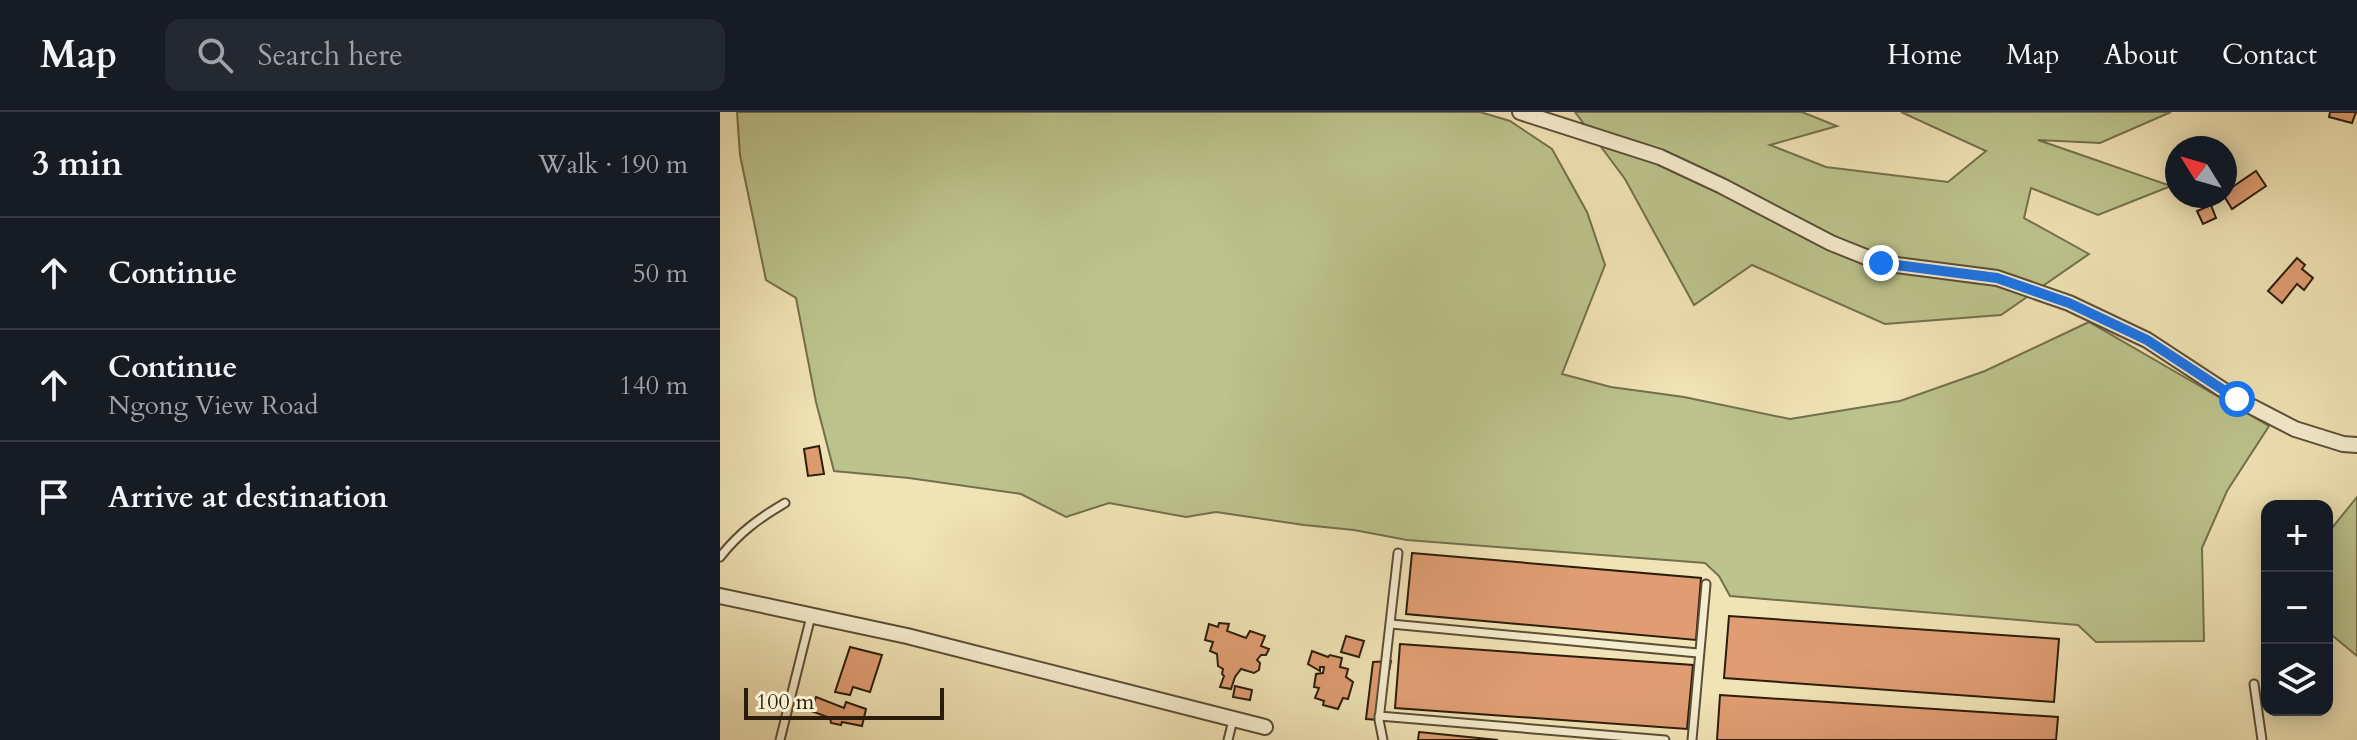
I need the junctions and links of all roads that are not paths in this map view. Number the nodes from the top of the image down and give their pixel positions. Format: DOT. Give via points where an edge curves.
graph roads {
  1 [pos="1520,112"];
  2 [pos="2357,445"];
  3 [pos="785,503"];
  4 [pos="1398,553"];
  5 [pos="720,557"];
  6 [pos="1706,584"];
  7 [pos="720,596"];
  8 [pos="811,616"];
  9 [pos="1391,624"];
  10 [pos="1698,653"];
  11 [pos="2254,684"];
  12 [pos="1379,716"];
  13 [pos="1233,720"];
  14 [pos="1265,727"];
  15 [pos="780,740"];
  16 [pos="1228,740"];
  17 [pos="1383,740"];
  18 [pos="1665,740"];
  19 [pos="1692,740"];
  20 [pos="2262,740"];
  1 -- 2 [label="street" via="1660,157 1881,263 1997,278 2069,303 2147,340 2237,399 2295,429"];
  3 -- 5 [label="lane" via="755,520"];
  4 -- 9 [label="lane"];
  6 -- 10 [label="lane"];
  7 -- 8 [label="street"];
  8 -- 13 [label="street"];
  8 -- 15 [label="lane"];
  9 -- 10 [label="lane"];
  9 -- 12 [label="lane"];
  10 -- 19 [label="lane"];
  11 -- 20 [label="lane"];
  12 -- 17 [label="lane"];
  12 -- 18 [label="lane"];
  13 -- 14 [label="street"];
  13 -- 16 [label="lane"];
}
